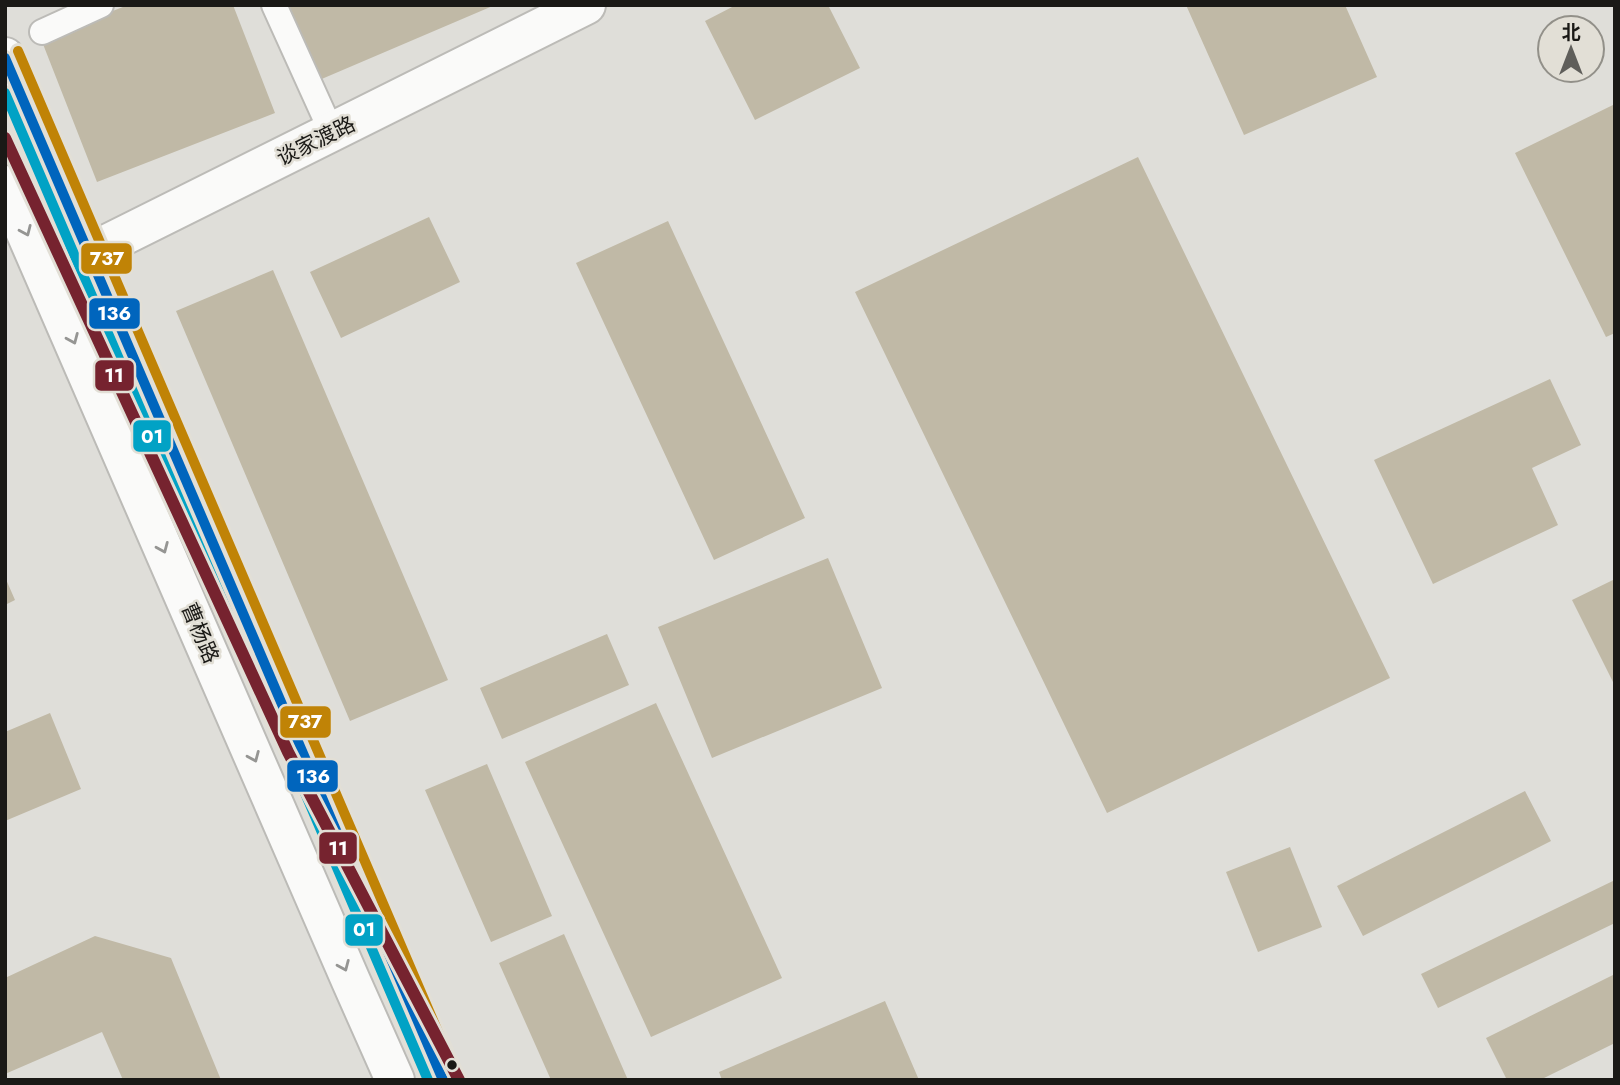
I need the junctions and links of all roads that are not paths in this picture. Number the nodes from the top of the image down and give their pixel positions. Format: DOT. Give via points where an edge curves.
graph roads {
  1 [pos="101,5"];
  2 [pos="274,5"];
  3 [pos="566,10"];
  4 [pos="42,32"];
  5 [pos="5,57"];
  6 [pos="332,132"];
  7 [pos="5,185"];
  8 [pos="89,253"];
  9 [pos="46,277"];
  10 [pos="396,1080"];
  11 [pos="443,1080"];
  1 -- 4 [label="lane"];
  2 -- 6 [label="lane"];
  3 -- 6 [label="main road, 谈家渡路"];
  5 -- 8 [label="main road"];
  6 -- 8 [label="main road, 谈家渡路"];
  7 -- 9 [label="main road, 曹杨路, one-way"];
  8 -- 9 [label="main road, 谈家渡路"];
  8 -- 11 [label="main road"];
  9 -- 10 [label="main road, 曹杨路, one-way"];
}
